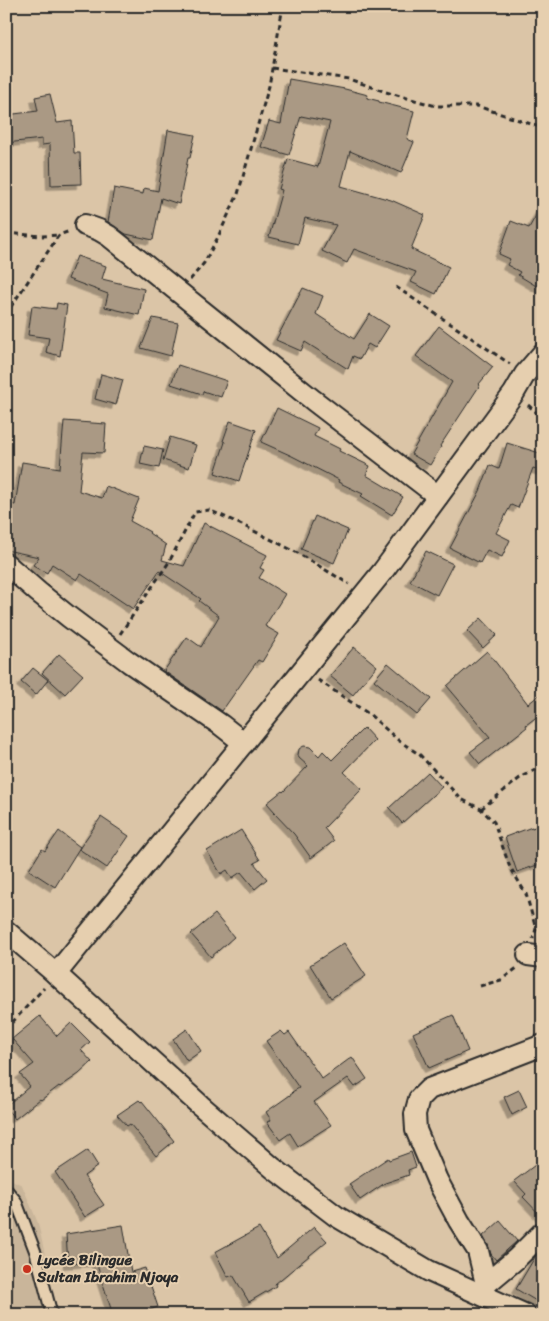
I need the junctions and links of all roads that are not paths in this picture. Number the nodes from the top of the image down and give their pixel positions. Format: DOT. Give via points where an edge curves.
graph roads {
  1 [pos="85,225"];
  2 [pos="543,353"];
  3 [pos="438,496"];
  4 [pos="6,564"];
  5 [pos="244,743"];
  6 [pos="6,931"];
  7 [pos="56,974"];
  8 [pos="543,1045"];
  9 [pos="6,1189"];
  10 [pos="543,1232"];
  11 [pos="485,1290"];
  12 [pos="52,1315"];
  13 [pos="526,1315"];
  1 -- 3 [label="street" via="109,236"];
  2 -- 3 [label="street"];
  3 -- 5 [label="street" via="383,571"];
  4 -- 5 [label="street" via="110,648"];
  5 -- 7 [label="street"];
  6 -- 7 [label="street"];
  7 -- 11 [label="street" via="200,1105 273,1168 336,1216 430,1271"];
  8 -- 11 [label="street" via="429,1089 419,1099 415,1114 416,1130 437,1180 478,1251"];
  9 -- 12 [label="lane" via="16,1201 35,1251"];
  10 -- 11 [label="street"];
  11 -- 13 [label="street"];
}
